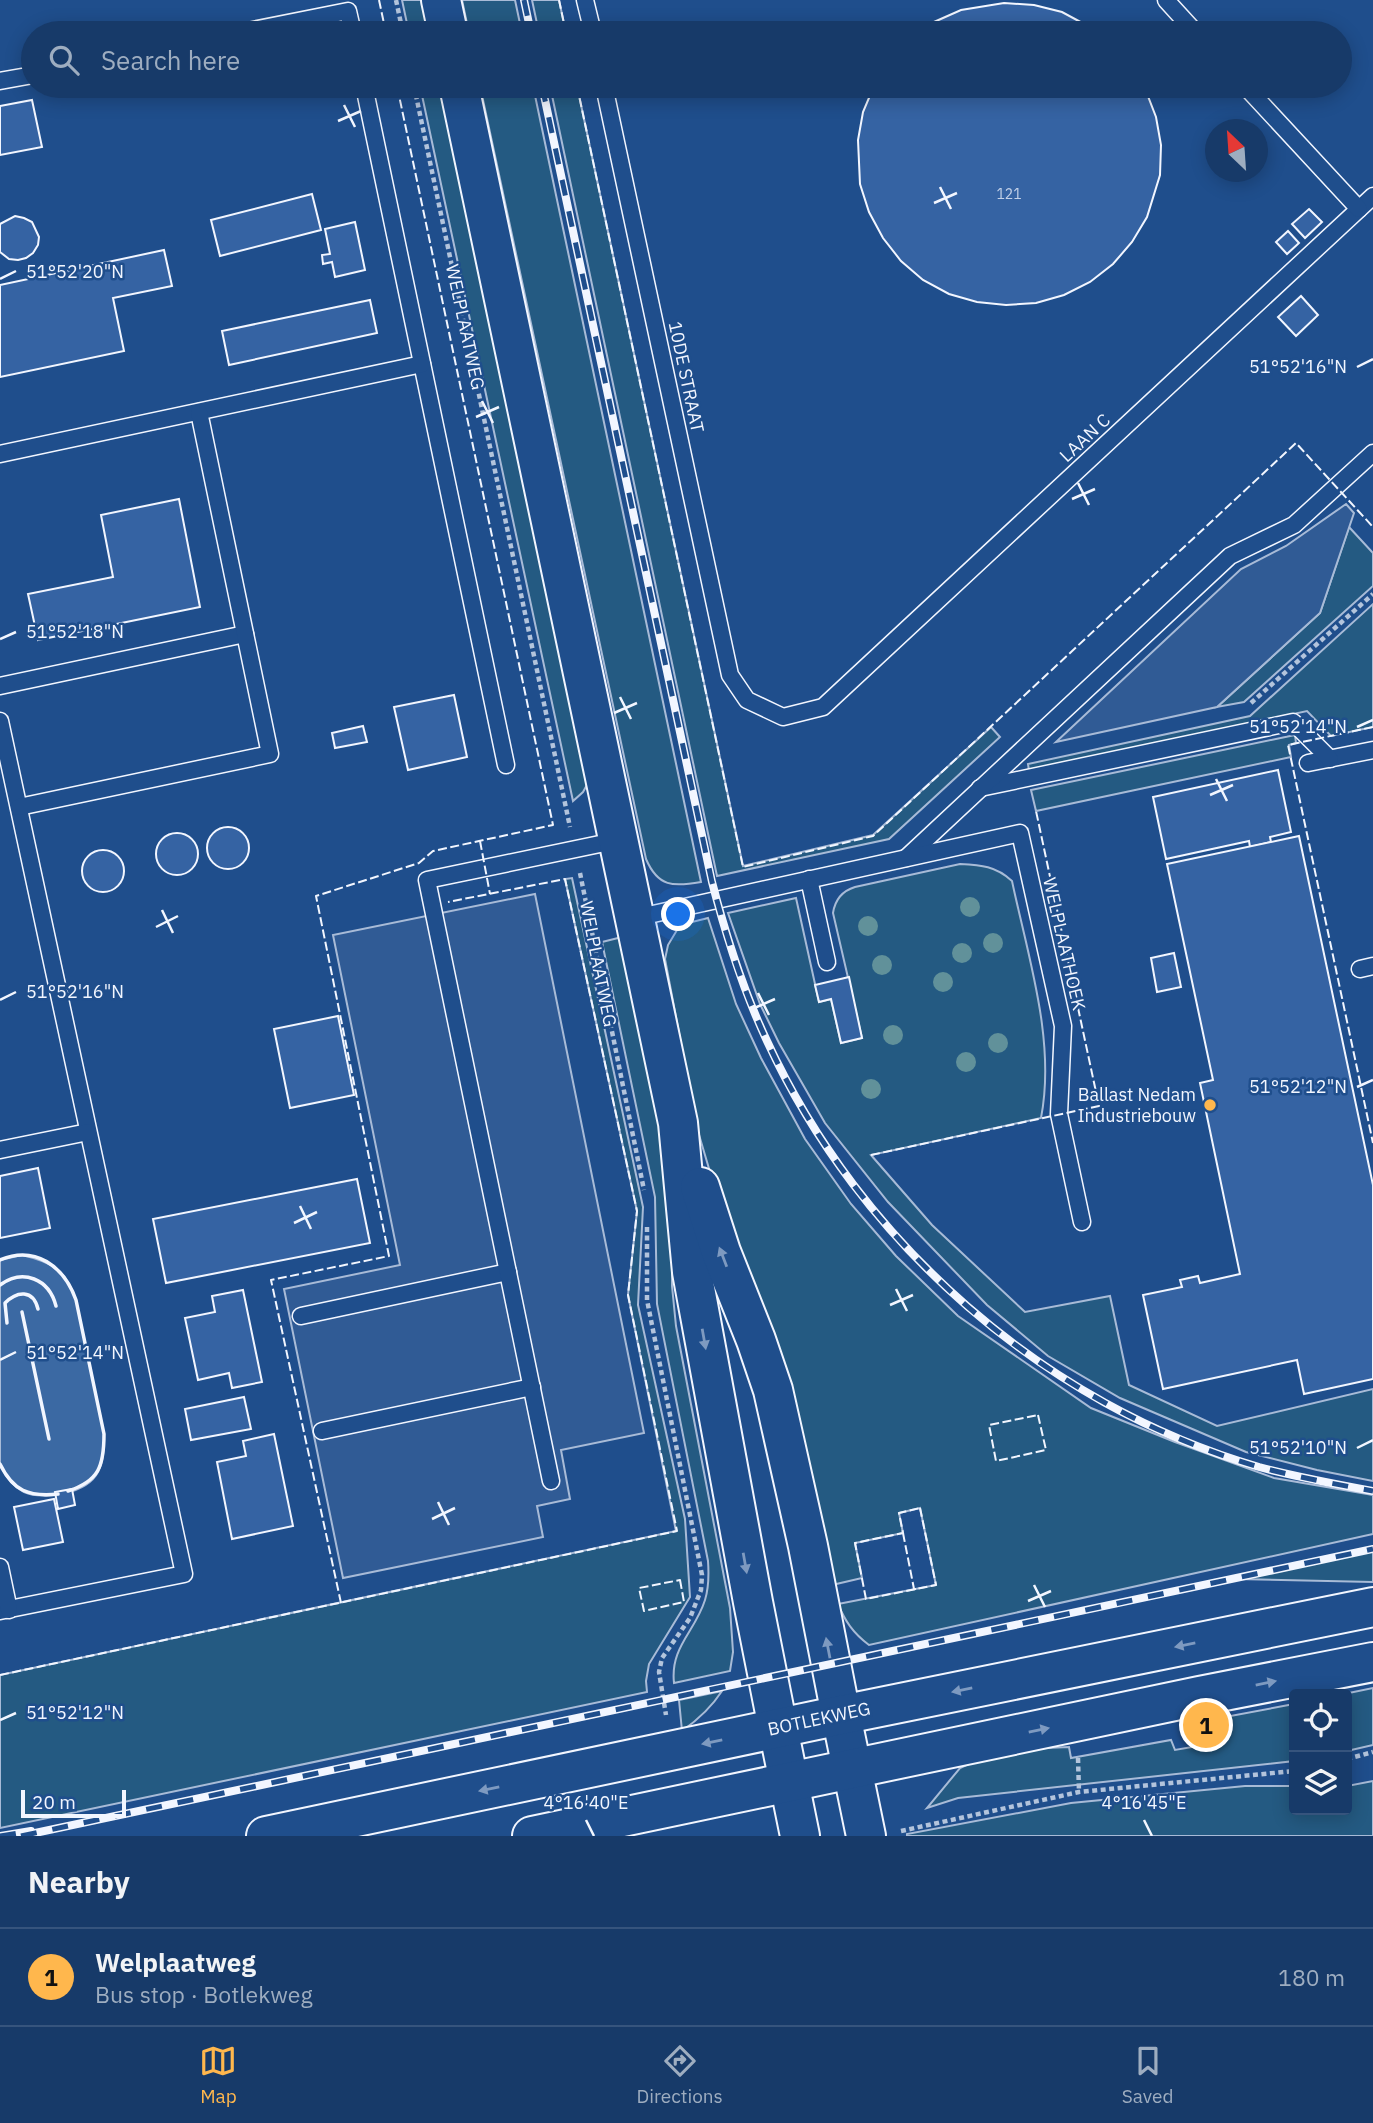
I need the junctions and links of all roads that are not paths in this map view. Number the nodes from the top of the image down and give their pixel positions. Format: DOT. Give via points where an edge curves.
graph roads {
  1 [pos="441,0"];
  2 [pos="585,0"];
  3 [pos="1166,0"];
  4 [pos="298,21"];
  5 [pos="350,21"];
  6 [pos="445,21"];
  7 [pos="590,21"];
  8 [pos="1185,21"];
  9 [pos="21,78"];
  10 [pos="0,82"];
  11 [pos="367,98"];
  12 [pos="462,98"];
  13 [pos="607,98"];
  14 [pos="1256,98"];
  15 [pos="1373,196"];
  16 [pos="1359,209"];
  17 [pos="422,364"];
  18 [pos="199,412"];
  19 [pos="1373,453"];
  20 [pos="0,454"];
  21 [pos="245,634"];
  22 [pos="0,685"];
  23 [pos="822,708"];
  24 [pos="0,721"];
  25 [pos="1373,750"];
  26 [pos="1330,759"];
  27 [pos="1308,763"];
  28 [pos="506,765"];
  29 [pos="980,789"];
  30 [pos="19,807"];
  31 [pos="619,840"];
  32 [pos="905,858"];
  33 [pos="809,879"];
  34 [pos="635,918"];
  35 [pos="827,962"];
  36 [pos="678,1122"];
  37 [pos="88,1132"];
  38 [pos="0,1150"];
  39 [pos="1082,1222"];
  40 [pos="508,1272"];
  41 [pos="301,1316"];
  42 [pos="532,1387"];
  43 [pos="322,1430"];
  44 [pos="551,1480"];
  45 [pos="0,1567"];
  46 [pos="1373,1608"];
  47 [pos="4,1611"];
  48 [pos="1373,1662"];
  49 [pos="841,1714"];
  50 [pos="778,1728"];
  51 [pos="852,1770"];
  52 [pos="789,1784"];
  53 [pos="878,1835"];
  54 [pos="266,1836"];
  55 [pos="532,1836"];
  56 [pos="800,1836"];
  1 -- 6 [label="street"];
  2 -- 7 [label="lane"];
  3 -- 8 [label="lane"];
  4 -- 5 [label="lane" via="348,11"];
  9 -- 10 [label="lane"];
  11 -- 17 [label="lane"];
  12 -- 31 [label="street"];
  13 -- 23 [label="lane, 10DE STRAAT" via="730,676 747,700 783,717"];
  14 -- 16 [label="lane"];
  15 -- 16 [label="lane, LAAN C"];
  16 -- 23 [label="lane, LAAN C"];
  17 -- 18 [label="lane"];
  17 -- 28 [label="lane"];
  18 -- 20 [label="lane"];
  18 -- 21 [label="lane"];
  19 -- 29 [label="lane" via="1294,525 1230,556"];
  21 -- 22 [label="lane"];
  21 -- 30 [label="lane" via="270,754"];
  24 -- 30 [label="lane"];
  25 -- 26 [label="lane"];
  26 -- 27 [label="lane"];
  26 -- 29 [label="lane" via="1293,722"];
  29 -- 32 [label="lane"];
  30 -- 37 [label="lane"];
  31 -- 34 [label="street"];
  31 -- 40 [label="lane" via="427,880"];
  32 -- 33 [label="lane, WELPLAATHOEK"];
  32 -- 39 [label="lane, WELPLAATHOEK" via="1020,833 1063,1026 1059,1114"];
  33 -- 34 [label="lane, WELPLAATHOEK"];
  33 -- 35 [label="lane"];
  34 -- 36 [label="street"];
  49 -- 36 [label="street, one-way" via="773,1390"];
  36 -- 50 [label="street, one-way" via="692,1272"];
  37 -- 38 [label="lane"];
  37 -- 47 [label="lane" via="184,1574"];
  40 -- 41 [label="lane"];
  40 -- 42 [label="lane"];
  42 -- 43 [label="lane"];
  42 -- 44 [label="lane"];
  45 -- 47 [label="lane"];
  46 -- 49 [label="street, BOTLEKWEG, one-way"];
  51 -- 48 [label="street, one-way"];
  49 -- 50 [label="street, BOTLEKWEG"];
  49 -- 51 [label="street"];
  50 -- 52 [label="street"];
  50 -- 54 [label="street, BOTLEKWEG, one-way"];
  51 -- 52 [label="street"];
  51 -- 53 [label="street"];
  52 -- 55 [label="street"];
  52 -- 56 [label="street"];
}
